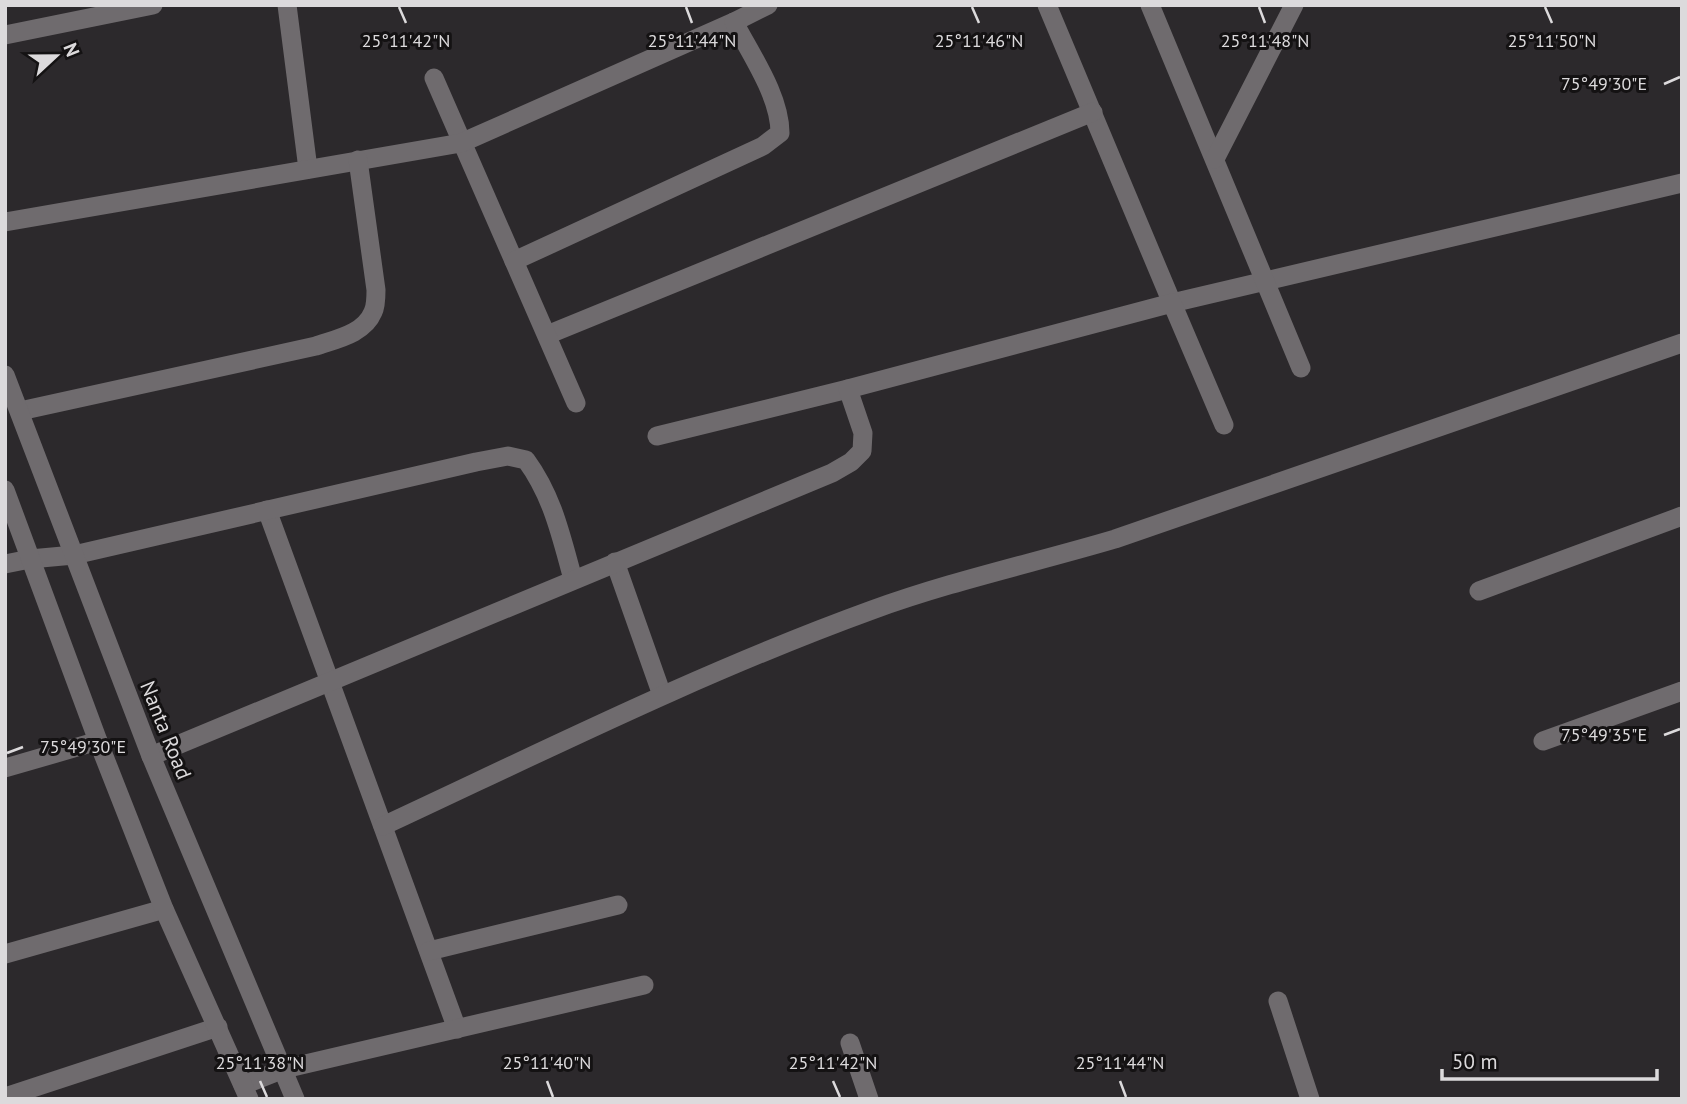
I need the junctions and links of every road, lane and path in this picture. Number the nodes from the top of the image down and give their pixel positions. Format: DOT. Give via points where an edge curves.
graph roads {
  1 [pos="153,5"];
  2 [pos="287,5"];
  3 [pos="768,5"];
  4 [pos="1047,5"];
  5 [pos="1150,5"];
  6 [pos="1294,5"];
  7 [pos="734,22"];
  8 [pos="5,35"];
  9 [pos="434,78"];
  10 [pos="1093,112"];
  11 [pos="461,143"];
  12 [pos="1214,159"];
  13 [pos="358,160"];
  14 [pos="308,169"];
  15 [pos="1682,183"];
  16 [pos="5,222"];
  17 [pos="514,261"];
  18 [pos="1265,281"];
  19 [pos="1172,303"];
  20 [pos="547,335"];
  21 [pos="1682,343"];
  22 [pos="1301,368"];
  23 [pos="5,375"];
  24 [pos="848,389"];
  25 [pos="576,403"];
  26 [pos="20,411"];
  27 [pos="1224,425"];
  28 [pos="657,436"];
  29 [pos="5,490"];
  30 [pos="267,510"];
  31 [pos="1682,516"];
  32 [pos="74,555"];
  33 [pos="30,559"];
  34 [pos="615,562"];
  35 [pos="5,564"];
  36 [pos="573,579"];
  37 [pos="1479,591"];
  38 [pos="329,681"];
  39 [pos="1682,691"];
  40 [pos="662,695"];
  41 [pos="97,741"];
  42 [pos="1543,741"];
  43 [pos="151,756"];
  44 [pos="5,768"];
  45 [pos="383,826"];
  46 [pos="618,905"];
  47 [pos="164,909"];
  48 [pos="429,951"];
  49 [pos="5,954"];
  50 [pos="644,985"];
  51 [pos="1278,1001"];
  52 [pos="218,1027"];
  53 [pos="457,1029"];
  54 [pos="850,1043"];
  55 [pos="284,1069"];
  56 [pos="246,1092"];
  57 [pos="5,1097"];
  58 [pos="295,1099"];
  59 [pos="869,1099"];
  60 [pos="1310,1099"];
  1 -- 8 [label="street"];
  2 -- 14 [label="street"];
  3 -- 7 [label="street"];
  4 -- 10 [label="street"];
  5 -- 12 [label="street"];
  6 -- 12 [label="street"];
  7 -- 11 [label="street"];
  7 -- 17 [label="street" via="774,99 780,133 763,146"];
  9 -- 11 [label="street"];
  10 -- 19 [label="street"];
  10 -- 20 [label="street"];
  11 -- 13 [label="street"];
  11 -- 17 [label="street"];
  12 -- 18 [label="street"];
  13 -- 14 [label="street"];
  13 -- 26 [label="street" via="376,290 374,311 363,326 316,346"];
  14 -- 16 [label="street"];
  15 -- 18 [label="street"];
  17 -- 20 [label="street"];
  18 -- 19 [label="street"];
  18 -- 22 [label="street"];
  19 -- 24 [label="street"];
  19 -- 27 [label="street"];
  20 -- 25 [label="street"];
  21 -- 40 [label="street" via="1115,539 922,593"];
  23 -- 26 [label="street, Nanta Road"];
  24 -- 28 [label="street"];
  24 -- 34 [label="street" via="863,433 862,451 851,462"];
  26 -- 32 [label="street, Nanta Road"];
  29 -- 33 [label="street"];
  30 -- 32 [label="street"];
  30 -- 36 [label="street" via="476,462 508,456 527,460 552,503"];
  30 -- 38 [label="street"];
  31 -- 37 [label="street"];
  32 -- 33 [label="street"];
  32 -- 43 [label="street, Nanta Road"];
  33 -- 35 [label="street"];
  33 -- 41 [label="street"];
  34 -- 36 [label="street"];
  34 -- 40 [label="street"];
  36 -- 38 [label="street"];
  38 -- 43 [label="street"];
  38 -- 45 [label="street"];
  39 -- 42 [label="street"];
  40 -- 45 [label="street"];
  41 -- 44 [label="street"];
  41 -- 47 [label="street"];
  43 -- 55 [label="street, Nanta Road"];
  45 -- 48 [label="street"];
  46 -- 48 [label="street"];
  47 -- 49 [label="street"];
  47 -- 52 [label="street"];
  48 -- 53 [label="street"];
  50 -- 53 [label="street"];
  51 -- 60 [label="street"];
  52 -- 56 [label="street"];
  52 -- 57 [label="street"];
  53 -- 55 [label="street"];
  54 -- 59 [label="street"];
  55 -- 56 [label="street"];
  55 -- 58 [label="street, Nanta Road"];
}
